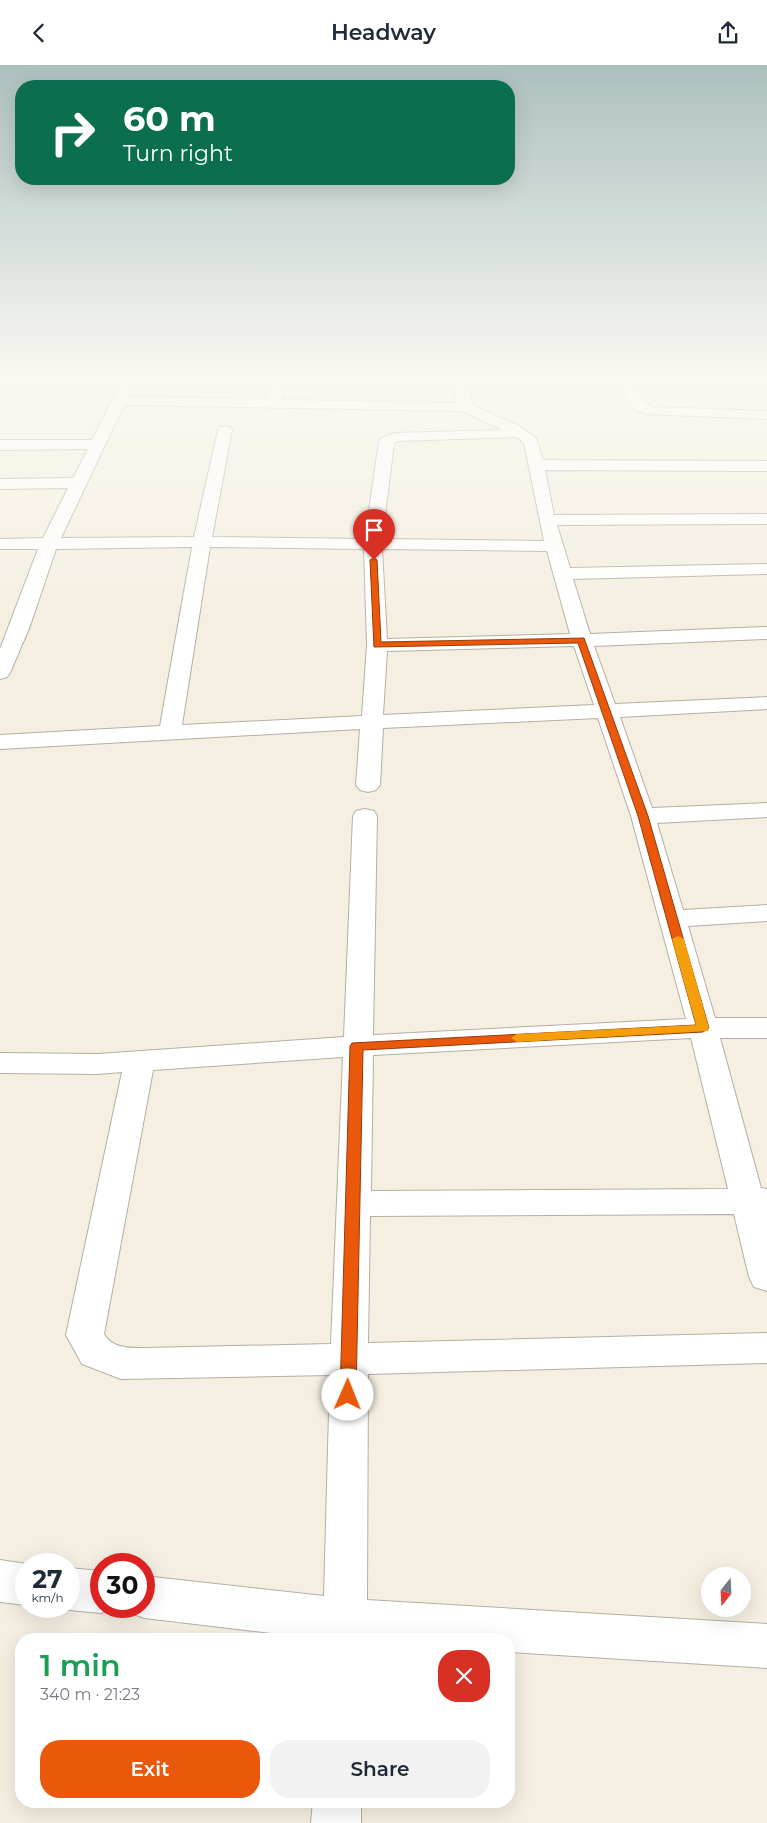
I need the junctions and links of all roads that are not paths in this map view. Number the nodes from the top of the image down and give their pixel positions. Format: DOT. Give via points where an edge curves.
graph roads {
  1 [pos="90,460"];
  2 [pos="219,460"];
  3 [pos="384,460"];
  4 [pos="535,460"];
  5 [pos="536,465"];
  6 [pos="767,466"];
  7 [pos="79,483"];
  8 [pos="0,484"];
  9 [pos="767,519"];
  10 [pos="547,520"];
  11 [pos="202,542"];
  12 [pos="373,543"];
  13 [pos="0,544"];
  14 [pos="49,544"];
  15 [pos="554,546"];
  16 [pos="767,569"];
  17 [pos="562,574"];
  18 [pos="767,633"];
  19 [pos="582,640"];
  20 [pos="377,645"];
  21 [pos="0,673"];
  22 [pos="767,703"];
  23 [pos="607,710"];
  24 [pos="372,723"];
  25 [pos="170,732"];
  26 [pos="0,742"];
  27 [pos="767,810"];
  28 [pos="643,816"];
  29 [pos="767,913"];
  30 [pos="672,919"];
  31 [pos="703,1028"];
  32 [pos="767,1028"];
  33 [pos="356,1046"];
  34 [pos="140,1061"];
  35 [pos="0,1063"];
  36 [pos="757,1200"];
  37 [pos="353,1204"];
  38 [pos="767,1277"];
  39 [pos="767,1348"];
  40 [pos="349,1358"];
  41 [pos="0,1581"];
  42 [pos="15,1583"];
  43 [pos="155,1599"];
  44 [pos="345,1629"];
  45 [pos="444,1633"];
  46 [pos="515,1636"];
  47 [pos="767,1646"];
  48 [pos="337,1808"];
  49 [pos="336,1823"];
  1 -- 7 [label="street"];
  2 -- 11 [label="street"];
  3 -- 12 [label="street"];
  4 -- 5 [label="street"];
  5 -- 6 [label="street"];
  5 -- 10 [label="street"];
  7 -- 8 [label="street"];
  7 -- 14 [label="street"];
  9 -- 10 [label="street"];
  10 -- 15 [label="street"];
  11 -- 12 [label="street"];
  11 -- 14 [label="street"];
  11 -- 25 [label="street"];
  12 -- 15 [label="street"];
  12 -- 20 [label="street"];
  13 -- 14 [label="street"];
  14 -- 21 [label="street"];
  15 -- 17 [label="street"];
  16 -- 17 [label="street"];
  17 -- 19 [label="street"];
  18 -- 19 [label="street"];
  19 -- 20 [label="street"];
  19 -- 23 [label="street"];
  20 -- 24 [label="street"];
  22 -- 23 [label="street"];
  23 -- 24 [label="street"];
  23 -- 28 [label="street"];
  24 -- 25 [label="street"];
  24 -- 33 [label="street"];
  25 -- 26 [label="street"];
  27 -- 28 [label="street"];
  28 -- 30 [label="street"];
  29 -- 30 [label="street"];
  30 -- 31 [label="street"];
  31 -- 32 [label="street"];
  31 -- 33 [label="street"];
  31 -- 36 [label="street"];
  33 -- 34 [label="street"];
  33 -- 37 [label="street"];
  34 -- 35 [label="street"];
  34 -- 40 [label="street" via="85,1335 95,1353 121,1363 146,1364"];
  36 -- 37 [label="street"];
  36 -- 38 [label="street"];
  37 -- 40 [label="street"];
  39 -- 40 [label="street"];
  40 -- 44 [label="street"];
  41 -- 42 [label="street"];
  43 -- 44 [label="street"];
  44 -- 45 [label="street"];
  46 -- 47 [label="street"];
  48 -- 49 [label="street"];
}
